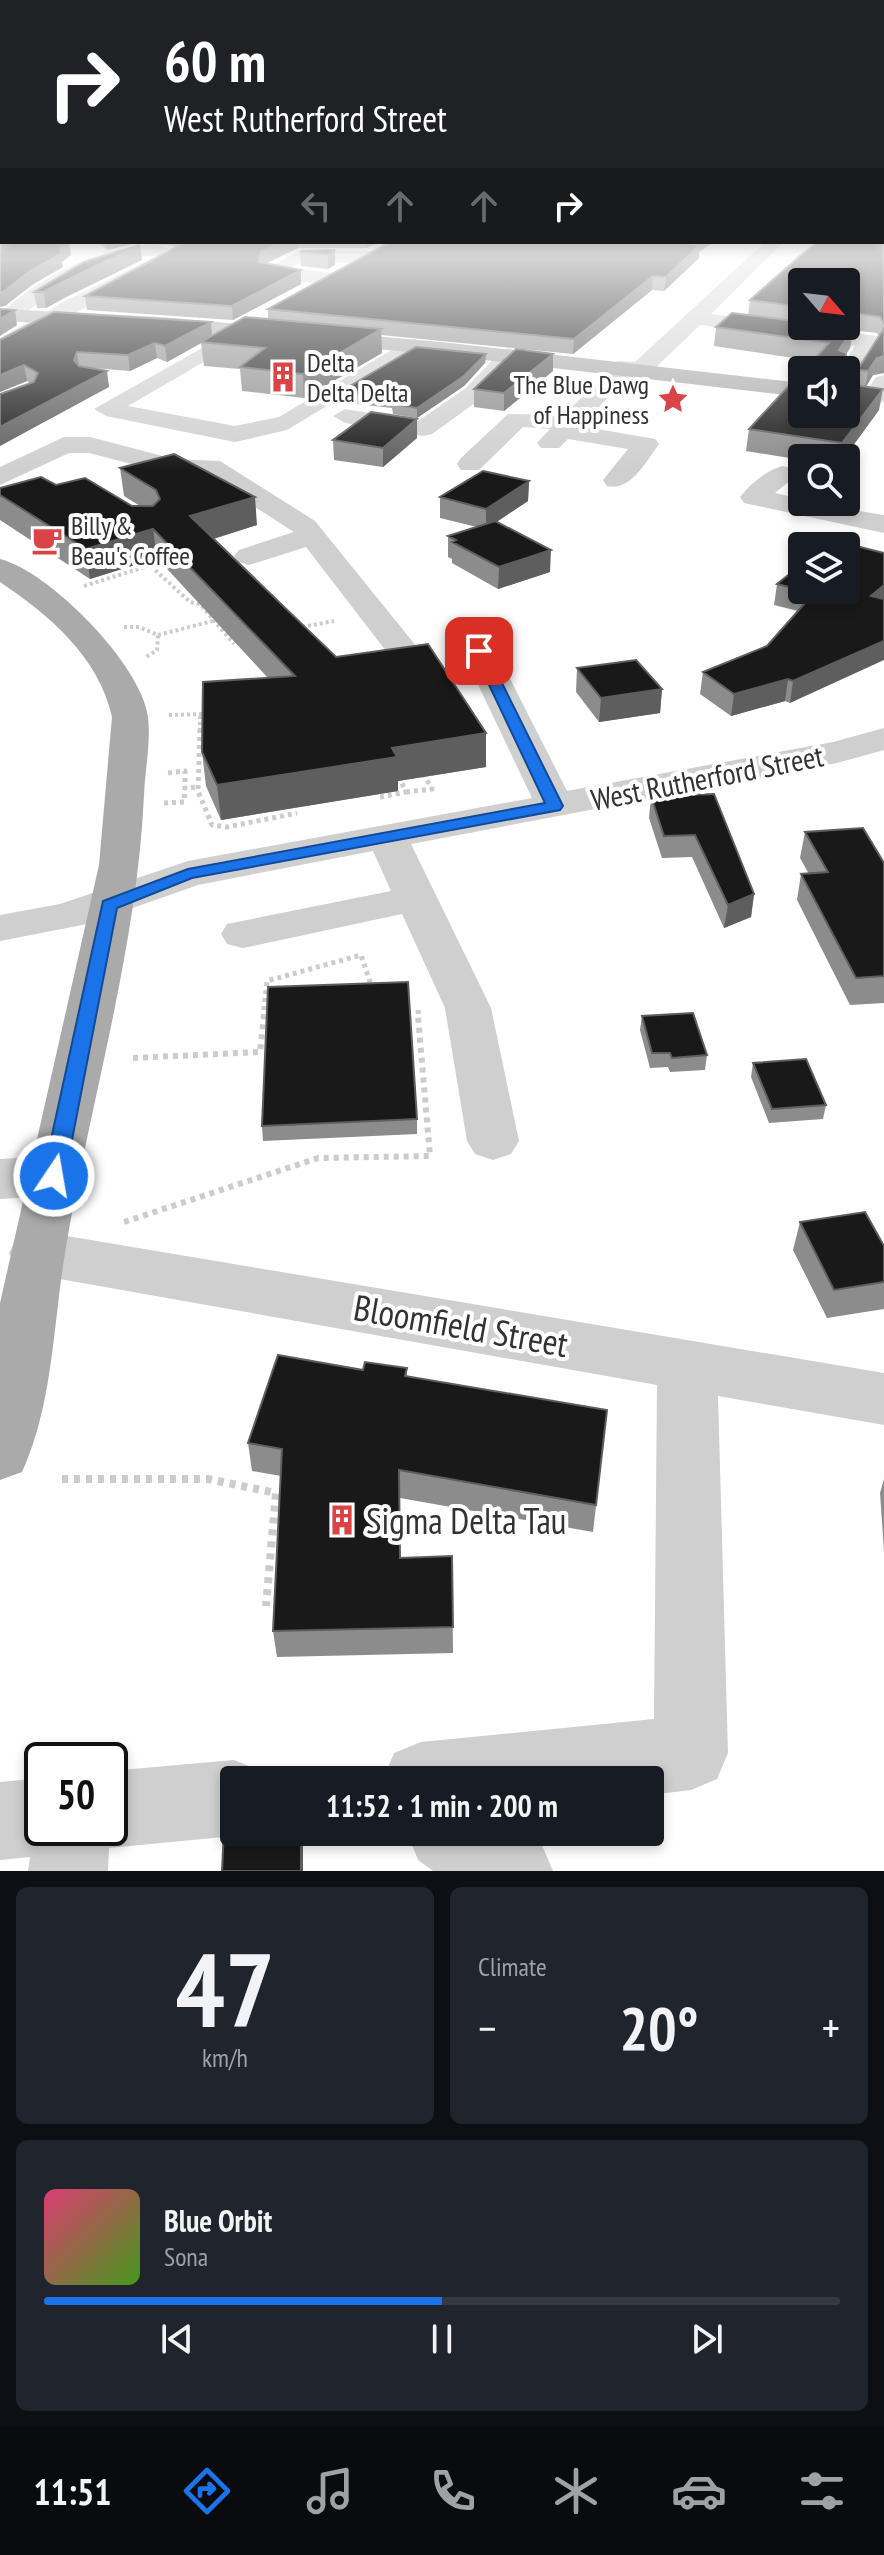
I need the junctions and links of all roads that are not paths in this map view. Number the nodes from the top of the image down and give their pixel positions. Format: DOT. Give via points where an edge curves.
graph roads {
  1 [pos="25,297"];
  2 [pos="27,297"];
  3 [pos="87,297"];
  4 [pos="717,297"];
  5 [pos="273,310"];
  6 [pos="4,311"];
  7 [pos="48,316"];
  8 [pos="695,318"];
  9 [pos="235,330"];
  10 [pos="0,337"];
  11 [pos="415,346"];
  12 [pos="510,355"];
  13 [pos="4,356"];
  14 [pos="859,356"];
  15 [pos="634,367"];
  16 [pos="119,379"];
  17 [pos="788,388"];
  18 [pos="880,394"];
  19 [pos="860,395"];
  20 [pos="345,416"];
  21 [pos="560,433"];
  22 [pos="470,464"];
  23 [pos="9,472"];
  24 [pos="788,475"];
  25 [pos="66,476"];
  26 [pos="616,480"];
  27 [pos="788,504"];
  28 [pos="845,516"];
  29 [pos="884,524"];
  30 [pos="311,536"];
  31 [pos="249,556"];
  32 [pos="0,568"];
  33 [pos="479,651"];
  34 [pos="408,657"];
  35 [pos="884,739"];
  36 [pos="555,806"];
  37 [pos="384,818"];
  38 [pos="418,898"];
  39 [pos="109,905"];
  40 [pos="0,928"];
  41 [pos="243,934"];
  42 [pos="493,1141"];
  43 [pos="54,1176"];
  44 [pos="0,1179"];
  45 [pos="37,1253"];
  46 [pos="687,1364"];
  47 [pos="884,1399"];
  48 [pos="4,1418"];
  49 [pos="561,1766"];
  50 [pos="220,1799"];
  51 [pos="128,1808"];
  52 [pos="24,1819"];
  53 [pos="0,1821"];
  54 [pos="70,1846"];
  55 [pos="466,1846"];
  56 [pos="68,1871"];
  57 [pos="513,1871"];
  1 -- 6 [label="street"];
  2 -- 6 [label="street"];
  3 -- 7 [label="street"];
  4 -- 8 [label="street"];
  5 -- 9 [label="street"];
  6 -- 7 [label="main road"];
  7 -- 9 [label="main road"];
  7 -- 10 [label="street"];
  7 -- 13 [label="street"];
  8 -- 14 [label="street" via="869,341"];
  8 -- 15 [label="street"];
  9 -- 11 [label="main road"];
  9 -- 11 [label="street" via="106,409 235,434 287,423"];
  9 -- 16 [label="street" via="134,381"];
  11 -- 12 [label="main road"];
  12 -- 15 [label="main road"];
  12 -- 20 [label="street" via="474,393 423,429"];
  15 -- 17 [label="main road"];
  15 -- 21 [label="street"];
  18 -- 19 [label="main road"];
  21 -- 22 [label="street" via="517,419"];
  21 -- 26 [label="street" via="646,444"];
  23 -- 25 [label="street"];
  23 -- 30 [label="street" via="64,445 90,445 174,467 211,467"];
  24 -- 27 [label="street" via="782,474 754,497"];
  28 -- 29 [label="street"];
  30 -- 31 [label="street"];
  30 -- 34 [label="street"];
  32 -- 39 [label="main road" via="78,628 127,695 120,865"];
  33 -- 36 [label="street"];
  35 -- 36 [label="street, West Rutherford Street"];
  36 -- 37 [label="street, West Rutherford Street"];
  37 -- 38 [label="street"];
  37 -- 39 [label="street, West Rutherford Street" via="188,874"];
  38 -- 41 [label="street"];
  38 -- 42 [label="street" via="468,1008"];
  39 -- 40 [label="street, West Rutherford Street" via="41,925"];
  39 -- 43 [label="main road"];
  43 -- 44 [label="street"];
  43 -- 45 [label="main road"];
  45 -- 46 [label="street, Bloomfield Street"];
  45 -- 48 [label="main road"];
  46 -- 47 [label="street, Bloomfield Street"];
  46 -- 49 [label="street" via="691,1753"];
  50 -- 51 [label="street"];
  52 -- 53 [label="street"];
  54 -- 56 [label="street"];
  55 -- 57 [label="street"];
}
